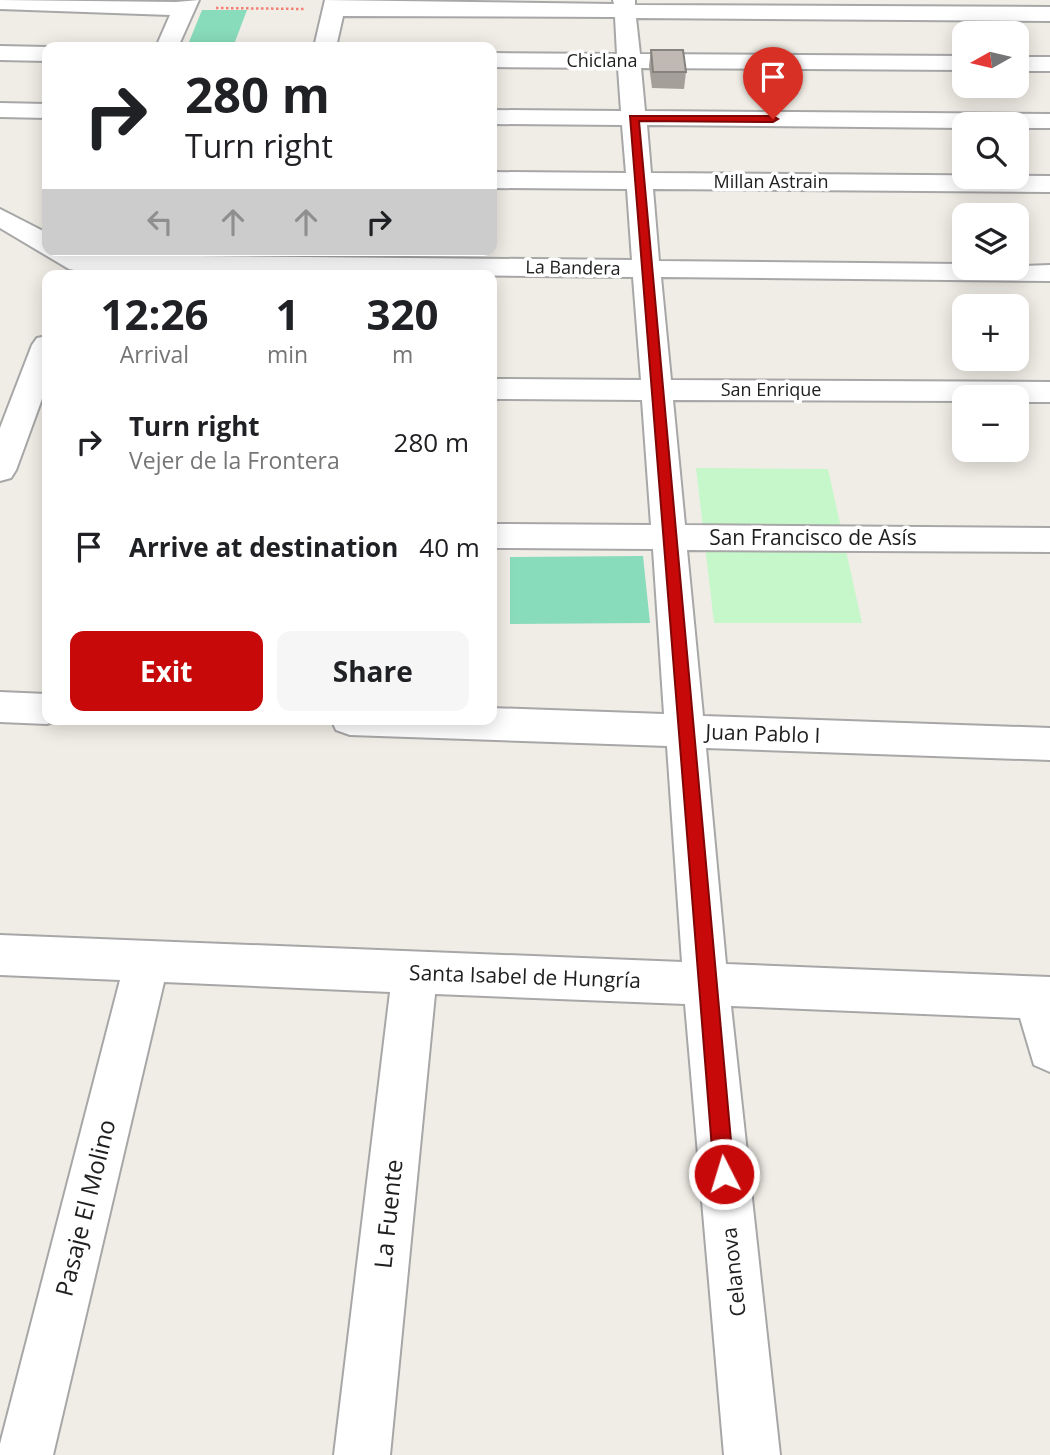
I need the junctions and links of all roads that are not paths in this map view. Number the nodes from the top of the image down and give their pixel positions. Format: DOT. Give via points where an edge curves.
graph roads {
  1 [pos="0,3"];
  2 [pos="335,4"];
  3 [pos="186,5"];
  4 [pos="625,5"];
  5 [pos="1050,14"];
  6 [pos="169,42"];
  7 [pos="326,42"];
  8 [pos="0,53"];
  9 [pos="42,54"];
  10 [pos="497,60"];
  11 [pos="629,61"];
  12 [pos="952,63"];
  13 [pos="1029,64"];
  14 [pos="1050,64"];
  15 [pos="0,110"];
  16 [pos="42,111"];
  17 [pos="497,117"];
  18 [pos="634,118"];
  19 [pos="1050,121"];
  20 [pos="497,180"];
  21 [pos="639,181"];
  22 [pos="1050,184"];
  23 [pos="0,217"];
  24 [pos="42,241"];
  25 [pos="74,259"];
  26 [pos="647,269"];
  27 [pos="1050,273"];
  28 [pos="39,387"];
  29 [pos="497,389"];
  30 [pos="656,390"];
  31 [pos="1050,391"];
  32 [pos="0,470"];
  33 [pos="497,536"];
  34 [pos="669,537"];
  35 [pos="1050,540"];
  36 [pos="0,707"];
  37 [pos="42,709"];
  38 [pos="497,724"];
  39 [pos="685,731"];
  40 [pos="1050,744"];
  41 [pos="0,955"];
  42 [pos="148,961"];
  43 [pos="415,972"];
  44 [pos="706,984"];
  45 [pos="1044,998"];
  46 [pos="1050,1049"];
  47 [pos="25,1455"];
  48 [pos="362,1455"];
  49 [pos="752,1455"];
  1 -- 3 [label="street"];
  2 -- 4 [label="street"];
  2 -- 7 [label="street"];
  3 -- 6 [label="street"];
  4 -- 5 [label="street"];
  4 -- 11 [label="street, Celanova"];
  8 -- 9 [label="street"];
  10 -- 11 [label="street, Chiclana"];
  11 -- 12 [label="street, Chiclana"];
  11 -- 18 [label="street, Celanova"];
  13 -- 14 [label="street"];
  15 -- 16 [label="street"];
  17 -- 18 [label="street"];
  18 -- 19 [label="street"];
  18 -- 21 [label="street, Celanova"];
  20 -- 21 [label="street, Millan Astrain"];
  21 -- 22 [label="street, Millan Astrain"];
  21 -- 26 [label="street, Celanova"];
  23 -- 24 [label="street"];
  25 -- 26 [label="street, La Bandera"];
  26 -- 27 [label="street, La Bandera"];
  26 -- 30 [label="street, Celanova"];
  28 -- 32 [label="street"];
  29 -- 30 [label="street, San Enrique"];
  30 -- 31 [label="street, San Enrique"];
  30 -- 34 [label="street, Celanova"];
  33 -- 34 [label="street, San Francisco de Asís"];
  34 -- 35 [label="street, San Francisco de Asís"];
  34 -- 39 [label="street, Celanova"];
  36 -- 37 [label="street"];
  38 -- 39 [label="street, Juan Pablo I"];
  39 -- 40 [label="street, Juan Pablo I"];
  39 -- 44 [label="street, Celanova"];
  41 -- 42 [label="street, Santa Isabel de Hungría"];
  42 -- 43 [label="street, Santa Isabel de Hungría"];
  42 -- 47 [label="street, Pasaje El Molino"];
  43 -- 44 [label="street, Santa Isabel de Hungría"];
  43 -- 48 [label="street, La Fuente"];
  44 -- 45 [label="street, Santa Isabel de Hungría"];
  44 -- 49 [label="street, Celanova"];
  45 -- 46 [label="street"];
}
